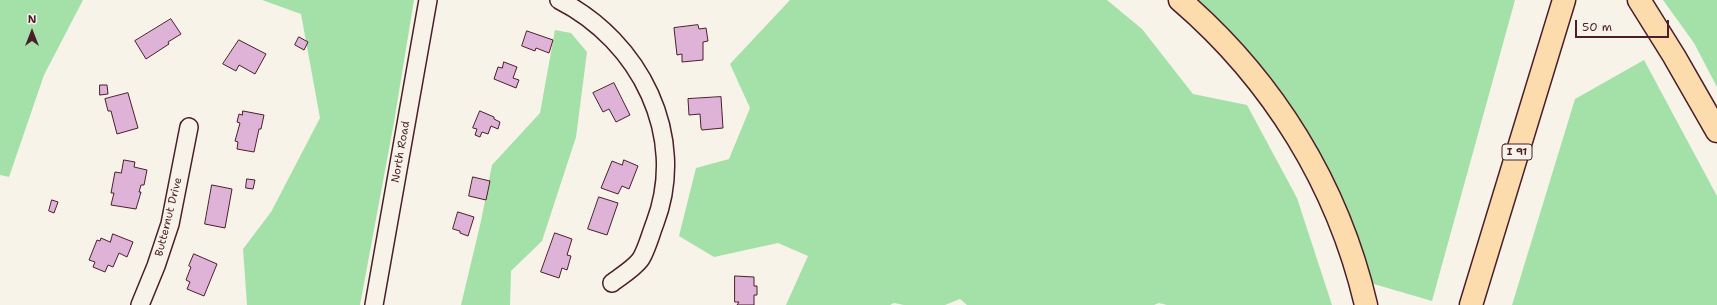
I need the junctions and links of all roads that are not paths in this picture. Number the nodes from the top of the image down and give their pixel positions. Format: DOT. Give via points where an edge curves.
graph roads {
  1 [pos="428,0"];
  2 [pos="559,0"];
  3 [pos="1180,0"];
  4 [pos="1564,0"];
  5 [pos="1639,0"];
  6 [pos="189,127"];
  7 [pos="1717,131"];
  8 [pos="612,283"];
  9 [pos="140,305"];
  10 [pos="374,305"];
  11 [pos="1366,305"];
  12 [pos="1471,305"];
  1 -- 10 [label="street, North Road"];
  2 -- 8 [label="street" via="614,39 639,72 659,115 666,160 660,209 641,259"];
  3 -- 11 [label="highway" via="1246,65 1300,141 1339,217"];
  4 -- 12 [label="highway, I 91"];
  5 -- 7 [label="highway"];
  6 -- 9 [label="street, Butternut Drive" via="170,224"];
}
